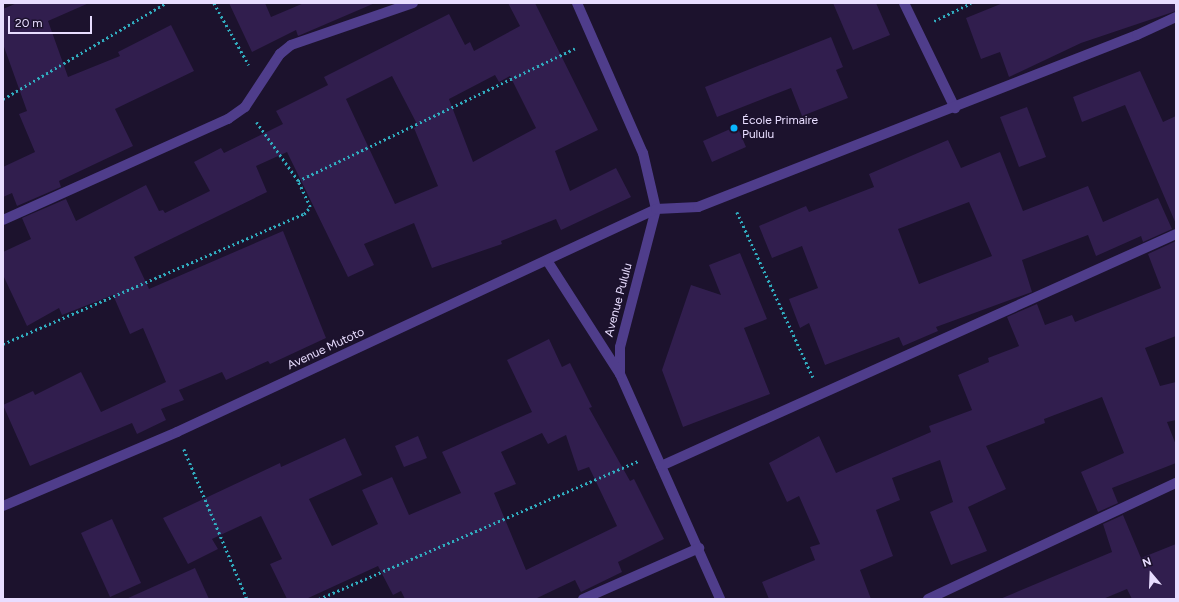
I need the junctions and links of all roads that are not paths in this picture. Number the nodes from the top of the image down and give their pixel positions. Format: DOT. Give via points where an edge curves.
graph roads {
  1 [pos="414,3"];
  2 [pos="577,3"];
  3 [pos="904,3"];
  4 [pos="1176,16"];
  5 [pos="955,108"];
  6 [pos="656,210"];
  7 [pos="3,220"];
  8 [pos="1176,234"];
  9 [pos="548,262"];
  10 [pos="620,374"];
  11 [pos="661,466"];
  12 [pos="1176,483"];
  13 [pos="3,504"];
  14 [pos="699,548"];
  15 [pos="583,599"];
  16 [pos="720,599"];
  17 [pos="928,599"];
  1 -- 7 [label="street" via="291,46 280,54 245,107 228,119"];
  2 -- 6 [label="street, Avenue Pululu" via="643,153"];
  3 -- 5 [label="street"];
  4 -- 5 [label="street" via="1138,35"];
  5 -- 6 [label="street" via="698,207"];
  6 -- 9 [label="street, Avenue Mutoto"];
  6 -- 10 [label="street, Avenue Pululu" via="620,347"];
  8 -- 11 [label="street"];
  9 -- 10 [label="street"];
  9 -- 13 [label="street, Avenue Mutoto" via="177,432"];
  10 -- 11 [label="street, Avenue Pululu"];
  11 -- 14 [label="street, Avenue Pululu"];
  12 -- 17 [label="street"];
  14 -- 15 [label="street"];
  14 -- 16 [label="street, Avenue Pululu"];
}
